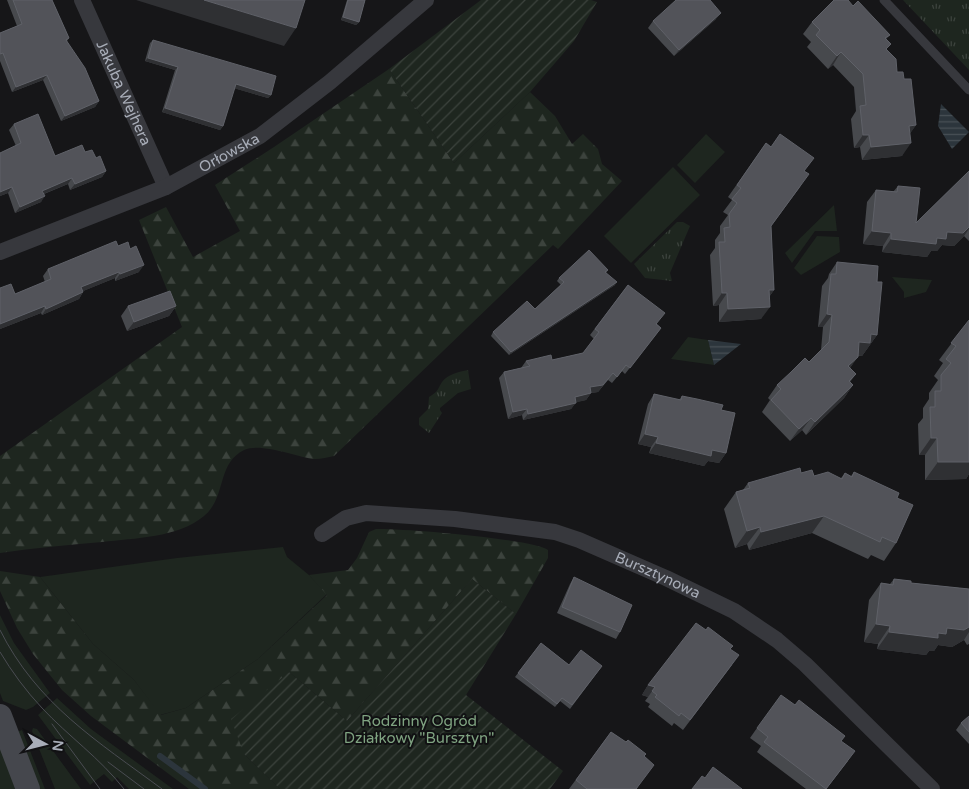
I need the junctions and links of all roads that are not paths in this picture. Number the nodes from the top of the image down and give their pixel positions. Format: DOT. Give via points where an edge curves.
graph roads {
  1 [pos="82,0"];
  2 [pos="426,0"];
  3 [pos="884,0"];
  4 [pos="969,90"];
  5 [pos="166,187"];
  6 [pos="0,252"];
  7 [pos="322,534"];
  8 [pos="0,716"];
  9 [pos="28,789"];
  10 [pos="932,789"];
  1 -- 5 [label="street, Jakuba Wejhera"];
  2 -- 5 [label="street, Orłowska" via="330,82 260,136"];
  3 -- 4 [label="lane"];
  5 -- 6 [label="street, Orłowska"];
  7 -- 10 [label="street, Bursztynowa" via="346,518 366,513 455,519 555,532 587,544 734,611 777,640"];
  8 -- 9 [label="street"];
}
